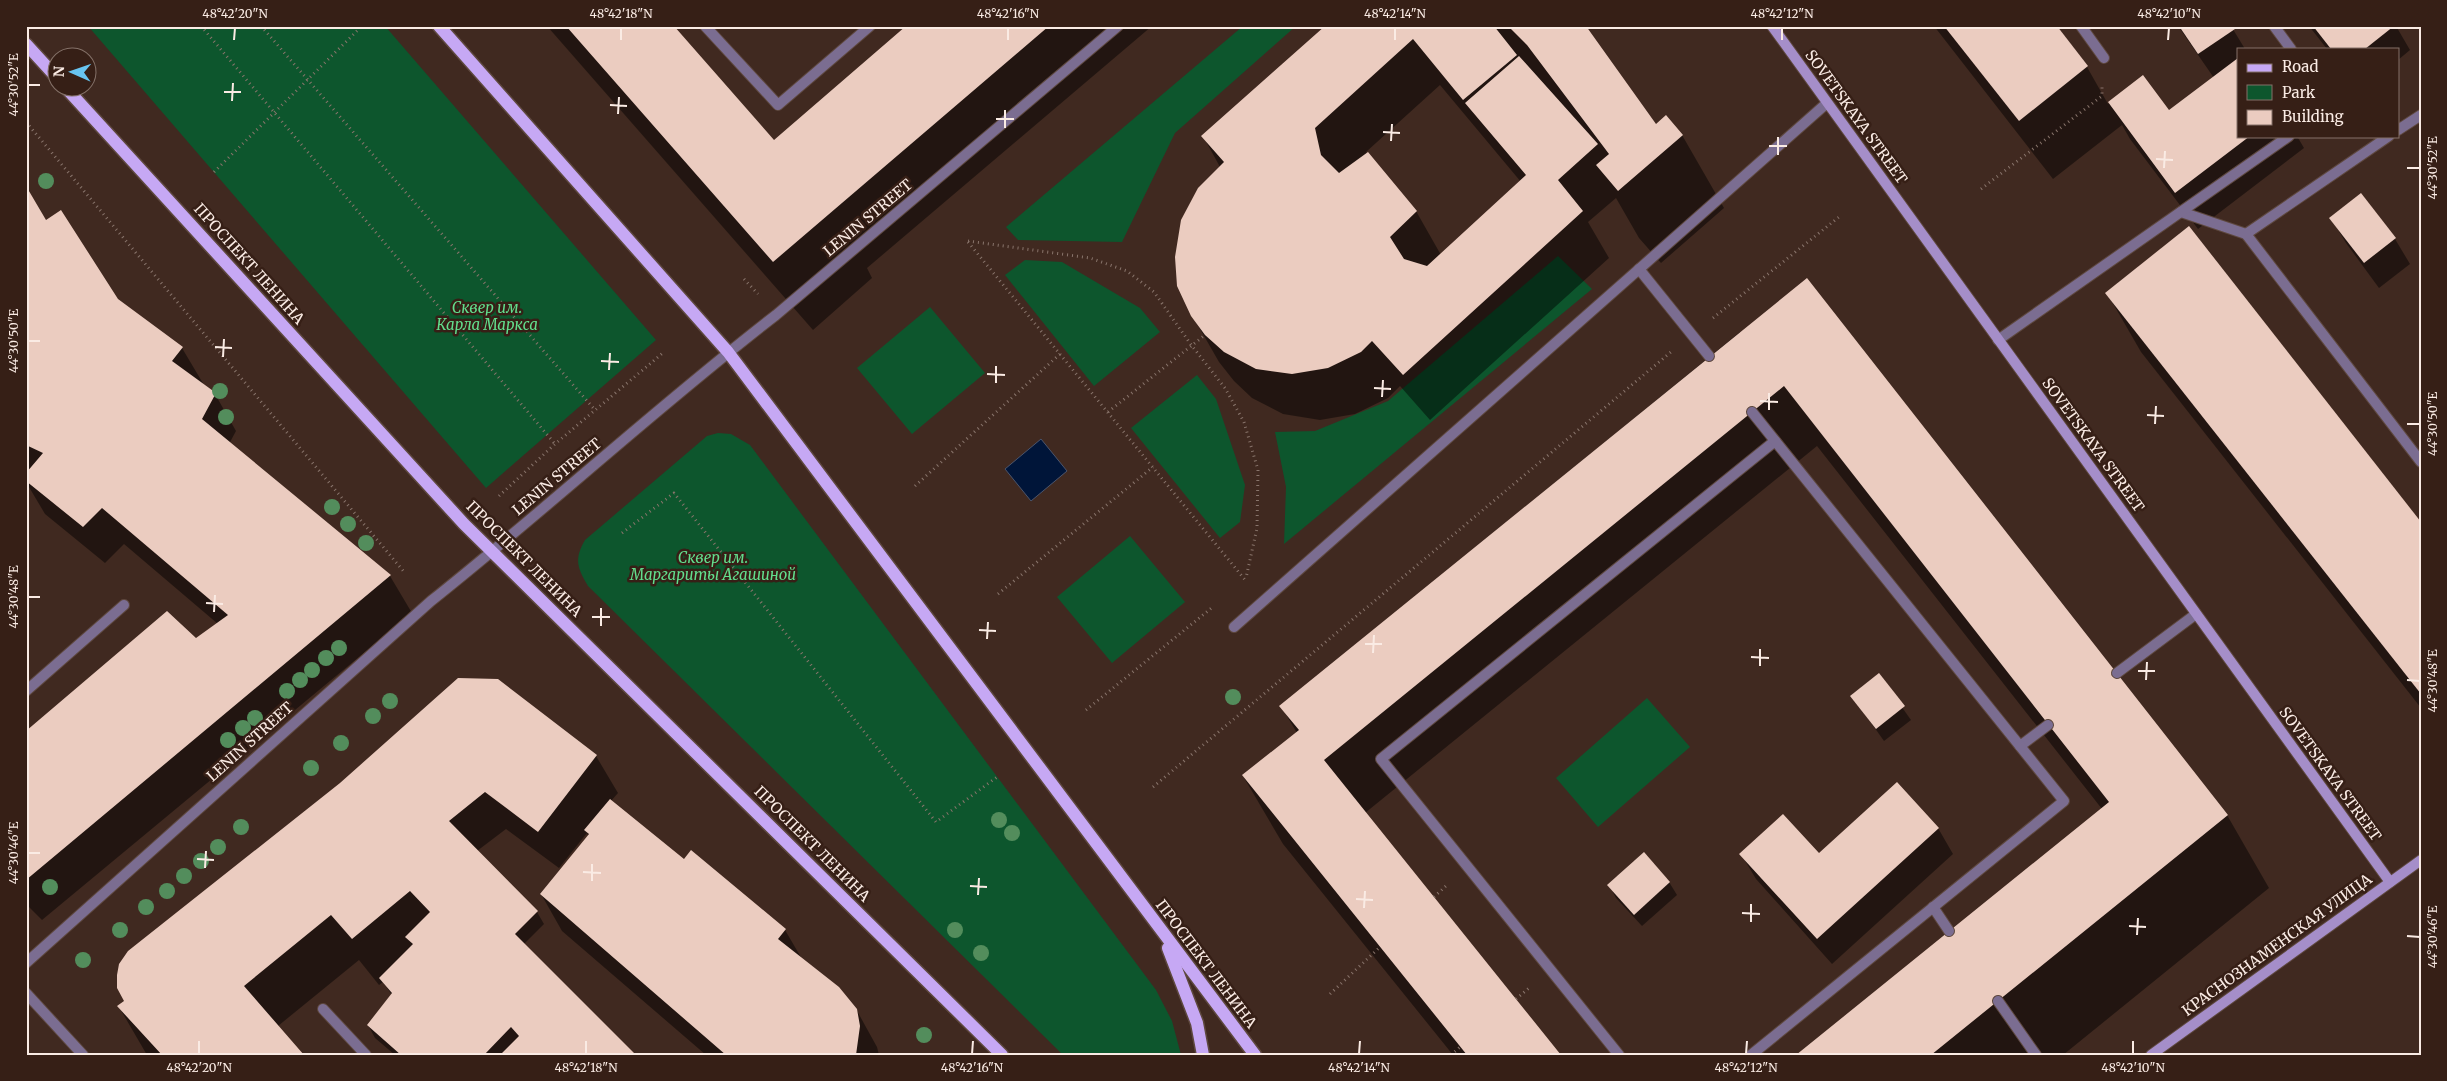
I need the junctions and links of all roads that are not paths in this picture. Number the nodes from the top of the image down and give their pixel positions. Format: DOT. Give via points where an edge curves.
graph roads {
  1 [pos="439,26"];
  2 [pos="705,26"];
  3 [pos="870,26"];
  4 [pos="1118,26"];
  5 [pos="1772,26"];
  6 [pos="2081,26"];
  7 [pos="2274,26"];
  8 [pos="26,44"];
  9 [pos="2290,48"];
  10 [pos="2104,58"];
  11 [pos="48,68"];
  12 [pos="75,98"];
  13 [pos="1827,103"];
  14 [pos="2421,115"];
  15 [pos="2400,129"];
  16 [pos="2286,138"];
  17 [pos="2386,138"];
  18 [pos="2181,212"];
  19 [pos="2246,234"];
  20 [pos="1639,269"];
  21 [pos="1998,340"];
  22 [pos="728,352"];
  23 [pos="1709,356"];
  24 [pos="1752,412"];
  25 [pos="1776,441"];
  26 [pos="2421,462"];
  27 [pos="493,552"];
  28 [pos="124,605"];
  29 [pos="2196,614"];
  30 [pos="1234,627"];
  31 [pos="2117,673"];
  32 [pos="26,691"];
  33 [pos="2048,725"];
  34 [pos="2020,746"];
  35 [pos="2421,860"];
  36 [pos="2390,882"];
  37 [pos="1933,908"];
  38 [pos="1949,931"];
  39 [pos="1164,936"];
  40 [pos="26,963"];
  41 [pos="26,993"];
  42 [pos="1998,1001"];
  43 [pos="323,1009"];
  44 [pos="83,1055"];
  45 [pos="366,1055"];
  46 [pos="1002,1055"];
  47 [pos="1203,1055"];
  48 [pos="1255,1055"];
  49 [pos="1619,1055"];
  50 [pos="1751,1055"];
  51 [pos="2036,1055"];
  52 [pos="2151,1055"];
  1 -- 22 [label="main road, ПРОСПЕКТ ЛЕНИНА"];
  2 -- 3 [label="street" via="778,105"];
  4 -- 22 [label="street, LENIN STREET"];
  5 -- 13 [label="street, SOVETSKAYA STREET"];
  6 -- 10 [label="street"];
  7 -- 9 [label="street"];
  8 -- 11 [label="main road"];
  12 -- 27 [label="main road, ПРОСПЕКТ ЛЕНИНА"];
  13 -- 20 [label="street"];
  13 -- 21 [label="street, SOVETSKAYA STREET"];
  14 -- 15 [label="street"];
  16 -- 18 [label="street"];
  17 -- 19 [label="street"];
  18 -- 19 [label="street"];
  18 -- 21 [label="street"];
  19 -- 26 [label="street"];
  20 -- 23 [label="street"];
  20 -- 30 [label="street"];
  21 -- 29 [label="street, SOVETSKAYA STREET"];
  22 -- 27 [label="street, LENIN STREET"];
  22 -- 39 [label="main road, ПРОСПЕКТ ЛЕНИНА"];
  24 -- 25 [label="street"];
  25 -- 34 [label="street"];
  25 -- 49 [label="street" via="1381,759"];
  27 -- 40 [label="street, LENIN STREET" via="431,601"];
  27 -- 46 [label="main road, ПРОСПЕКТ ЛЕНИНА"];
  28 -- 32 [label="street"];
  29 -- 31 [label="street"];
  29 -- 36 [label="street, SOVETSKAYA STREET"];
  33 -- 34 [label="street"];
  34 -- 37 [label="street" via="2064,802"];
  35 -- 36 [label="street, КРАСНОЗНАМЕНСКАЯ УЛИЦА"];
  36 -- 52 [label="street, КРАСНОЗНАМЕНСКАЯ УЛИЦА"];
  37 -- 38 [label="street"];
  37 -- 50 [label="street"];
  39 -- 47 [label="main road" via="1197,1023"];
  39 -- 48 [label="main road, ПРОСПЕКТ ЛЕНИНА"];
  41 -- 44 [label="street"];
  42 -- 51 [label="street"];
  43 -- 45 [label="street"];
}
